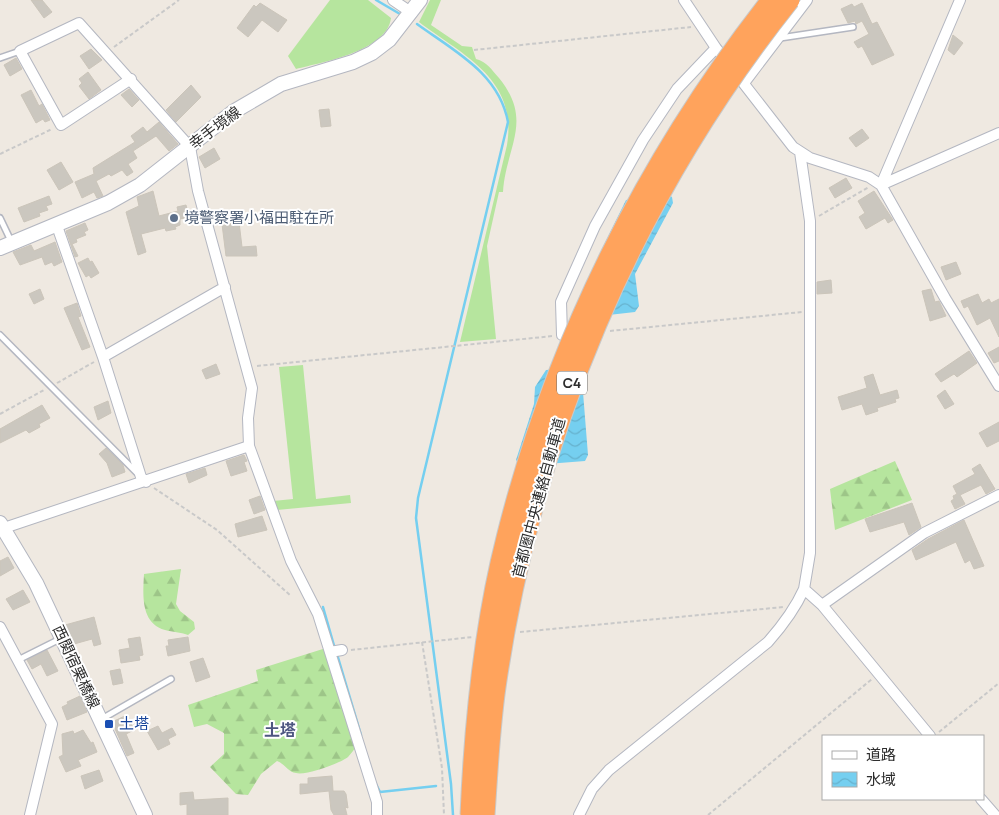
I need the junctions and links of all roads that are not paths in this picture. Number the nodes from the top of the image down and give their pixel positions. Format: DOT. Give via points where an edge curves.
graph roads {
  1 [pos="393,0"];
  2 [pos="420,0"];
  3 [pos="684,0"];
  4 [pos="771,0"];
  5 [pos="790,0"];
  6 [pos="807,0"];
  7 [pos="960,0"];
  8 [pos="412,13"];
  9 [pos="853,27"];
  10 [pos="777,38"];
  11 [pos="716,48"];
  12 [pos="20,50"];
  13 [pos="0,58"];
  14 [pos="131,79"];
  15 [pos="744,83"];
  16 [pos="999,133"];
  17 [pos="190,147"];
  18 [pos="800,152"];
  19 [pos="880,185"];
  20 [pos="0,218"];
  21 [pos="56,226"];
  22 [pos="6,246"];
  23 [pos="225,287"];
  24 [pos="0,335"];
  25 [pos="562,335"];
  26 [pos="102,357"];
  27 [pos="999,386"];
  28 [pos="249,446"];
  29 [pos="144,479"];
  30 [pos="999,495"];
  31 [pos="2,526"];
  32 [pos="804,588"];
  33 [pos="822,605"];
  34 [pos="0,627"];
  35 [pos="63,638"];
  36 [pos="342,650"];
  37 [pos="330,652"];
  38 [pos="18,660"];
  39 [pos="172,679"];
  40 [pos="100,720"];
  41 [pos="930,735"];
  42 [pos="982,800"];
  43 [pos="30,815"];
  44 [pos="145,815"];
  45 [pos="377,815"];
  46 [pos="470,815"];
  47 [pos="485,815"];
  48 [pos="579,815"];
  49 [pos="995,815"];
  1 -- 8 [label="street"];
  2 -- 8 [label="main road, 幸手境線"];
  3 -- 11 [label="street"];
  4 -- 46 [label="highway, 首都圏中央連絡自動車道 / C4, bridge" via="699,98 657,167 588,299 556,378 505,539 479,685"];
  5 -- 47 [label="highway, 首都圏中央連絡自動車道 / C4, bridge" via="717,98 679,158 636,237 572,384 546,459 507,620 496,687"];
  6 -- 10 [label="street"];
  7 -- 19 [label="street"];
  8 -- 17 [label="main road, 幸手境線" via="389,40 372,53 280,84 232,112"];
  9 -- 10 [label="lane"];
  10 -- 15 [label="street"];
  11 -- 15 [label="street"];
  11 -- 25 [label="street" via="677,89 643,140 596,226 561,302"];
  12 -- 13 [label="lane"];
  12 -- 14 [label="street" via="79,23"];
  12 -- 14 [label="street" via="61,125"];
  14 -- 17 [label="street"];
  15 -- 18 [label="street"];
  16 -- 19 [label="street"];
  17 -- 21 [label="main road, 幸手境線" via="140,185"];
  17 -- 23 [label="street" via="198,191"];
  18 -- 19 [label="street" via="827,165 869,177"];
  18 -- 32 [label="street" via="810,222 810,553"];
  19 -- 27 [label="street"];
  20 -- 22 [label="lane"];
  21 -- 22 [label="main road, 幸手境線"];
  21 -- 26 [label="street"];
  23 -- 26 [label="street"];
  23 -- 28 [label="street" via="252,388"];
  24 -- 29 [label="lane"];
  26 -- 29 [label="street"];
  28 -- 29 [label="street"];
  28 -- 37 [label="street" via="291,561 318,614"];
  29 -- 31 [label="street"];
  30 -- 33 [label="street" via="924,533"];
  31 -- 35 [label="main road, 西関宿栗橋線" via="36,583"];
  32 -- 33 [label="street"];
  32 -- 48 [label="street" via="783,626 768,642 610,770 592,789"];
  33 -- 41 [label="street"];
  34 -- 38 [label="street"];
  35 -- 38 [label="lane"];
  35 -- 40 [label="main road, 西関宿栗橋線"];
  36 -- 37 [label="street"];
  37 -- 45 [label="street" via="377,802"];
  38 -- 43 [label="street" via="52,724"];
  39 -- 40 [label="lane"];
  40 -- 44 [label="main road, 西関宿栗橋線"];
  42 -- 49 [label="street"];
}
